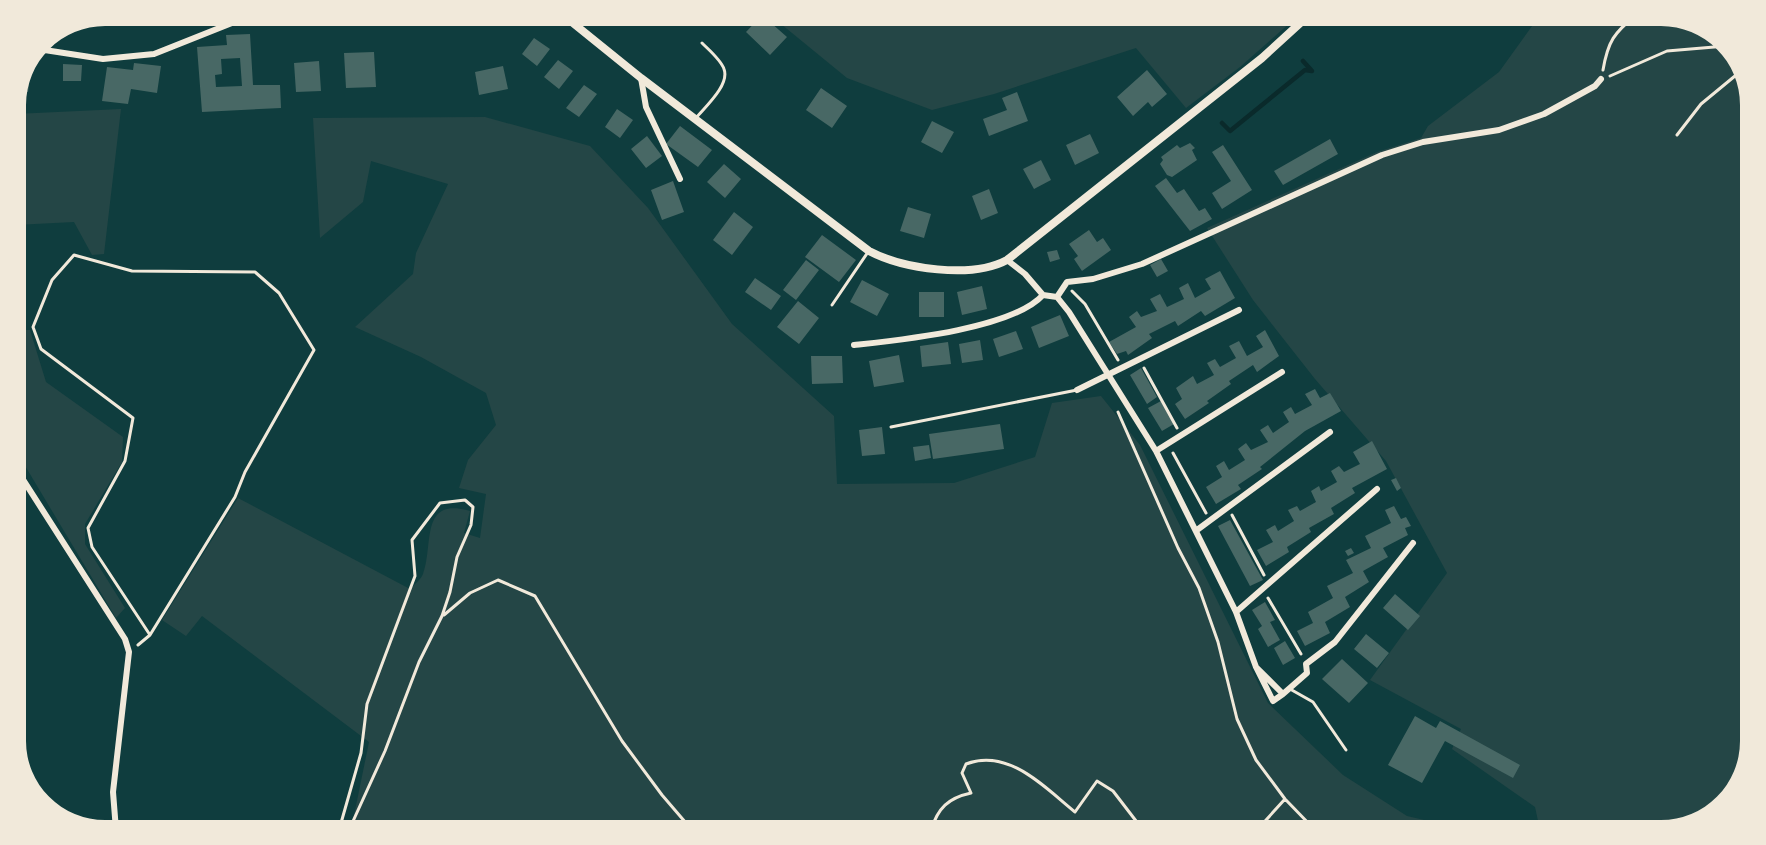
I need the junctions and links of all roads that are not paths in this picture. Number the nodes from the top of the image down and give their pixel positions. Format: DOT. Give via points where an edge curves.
graph roads {
  1 [pos="224,26"];
  2 [pos="578,26"];
  3 [pos="1297,26"];
  4 [pos="702,43"];
  5 [pos="48,50"];
  6 [pos="642,78"];
  7 [pos="1601,79"];
  8 [pos="695,119"];
  9 [pos="680,179"];
  10 [pos="869,251"];
  11 [pos="1007,260"];
  12 [pos="1043,295"];
  13 [pos="1057,297"];
  14 [pos="832,305"];
  15 [pos="1239,310"];
  16 [pos="854,345"];
  17 [pos="1282,372"];
  18 [pos="1109,375"];
  19 [pos="1077,390"];
  20 [pos="891,427"];
  21 [pos="1330,432"];
  22 [pos="1156,451"];
  23 [pos="26,481"];
  24 [pos="1377,489"];
  25 [pos="1197,530"];
  26 [pos="1413,543"];
  27 [pos="1236,612"];
  28 [pos="1256,667"];
  29 [pos="1290,689"];
  30 [pos="1284,694"];
  31 [pos="1346,750"];
  32 [pos="115,820"];
  1 -- 5 [label="street" via="154,54 103,59"];
  2 -- 6 [label="street"];
  3 -- 11 [label="street"];
  4 -- 8 [label="lane" via="725,73 714,98"];
  6 -- 8 [label="street"];
  6 -- 9 [label="street" via="646,107"];
  7 -- 13 [label="street" via="1544,114 1499,130 1424,142 1382,155 1142,264 1093,279 1075,280 1064,286"];
  8 -- 10 [label="street"];
  10 -- 11 [label="street" via="916,268 983,268"];
  10 -- 14 [label="lane"];
  11 -- 12 [label="street"];
  12 -- 13 [label="street"];
  12 -- 16 [label="street" via="1028,306 973,327"];
  13 -- 18 [label="street"];
  15 -- 18 [label="street"];
  17 -- 22 [label="street"];
  18 -- 19 [label="street"];
  18 -- 22 [label="street"];
  19 -- 20 [label="lane"];
  21 -- 25 [label="street"];
  22 -- 25 [label="street"];
  23 -- 32 [label="street" via="125,639 129,652 113,792"];
  24 -- 27 [label="street"];
  25 -- 27 [label="street"];
  26 -- 29 [label="street" via="1335,642 1306,664 1307,673"];
  27 -- 28 [label="street"];
  28 -- 30 [label="street"];
  28 -- 30 [label="street" via="1273,701"];
  29 -- 30 [label="street"];
  29 -- 31 [label="lane" via="1313,702"];
}
